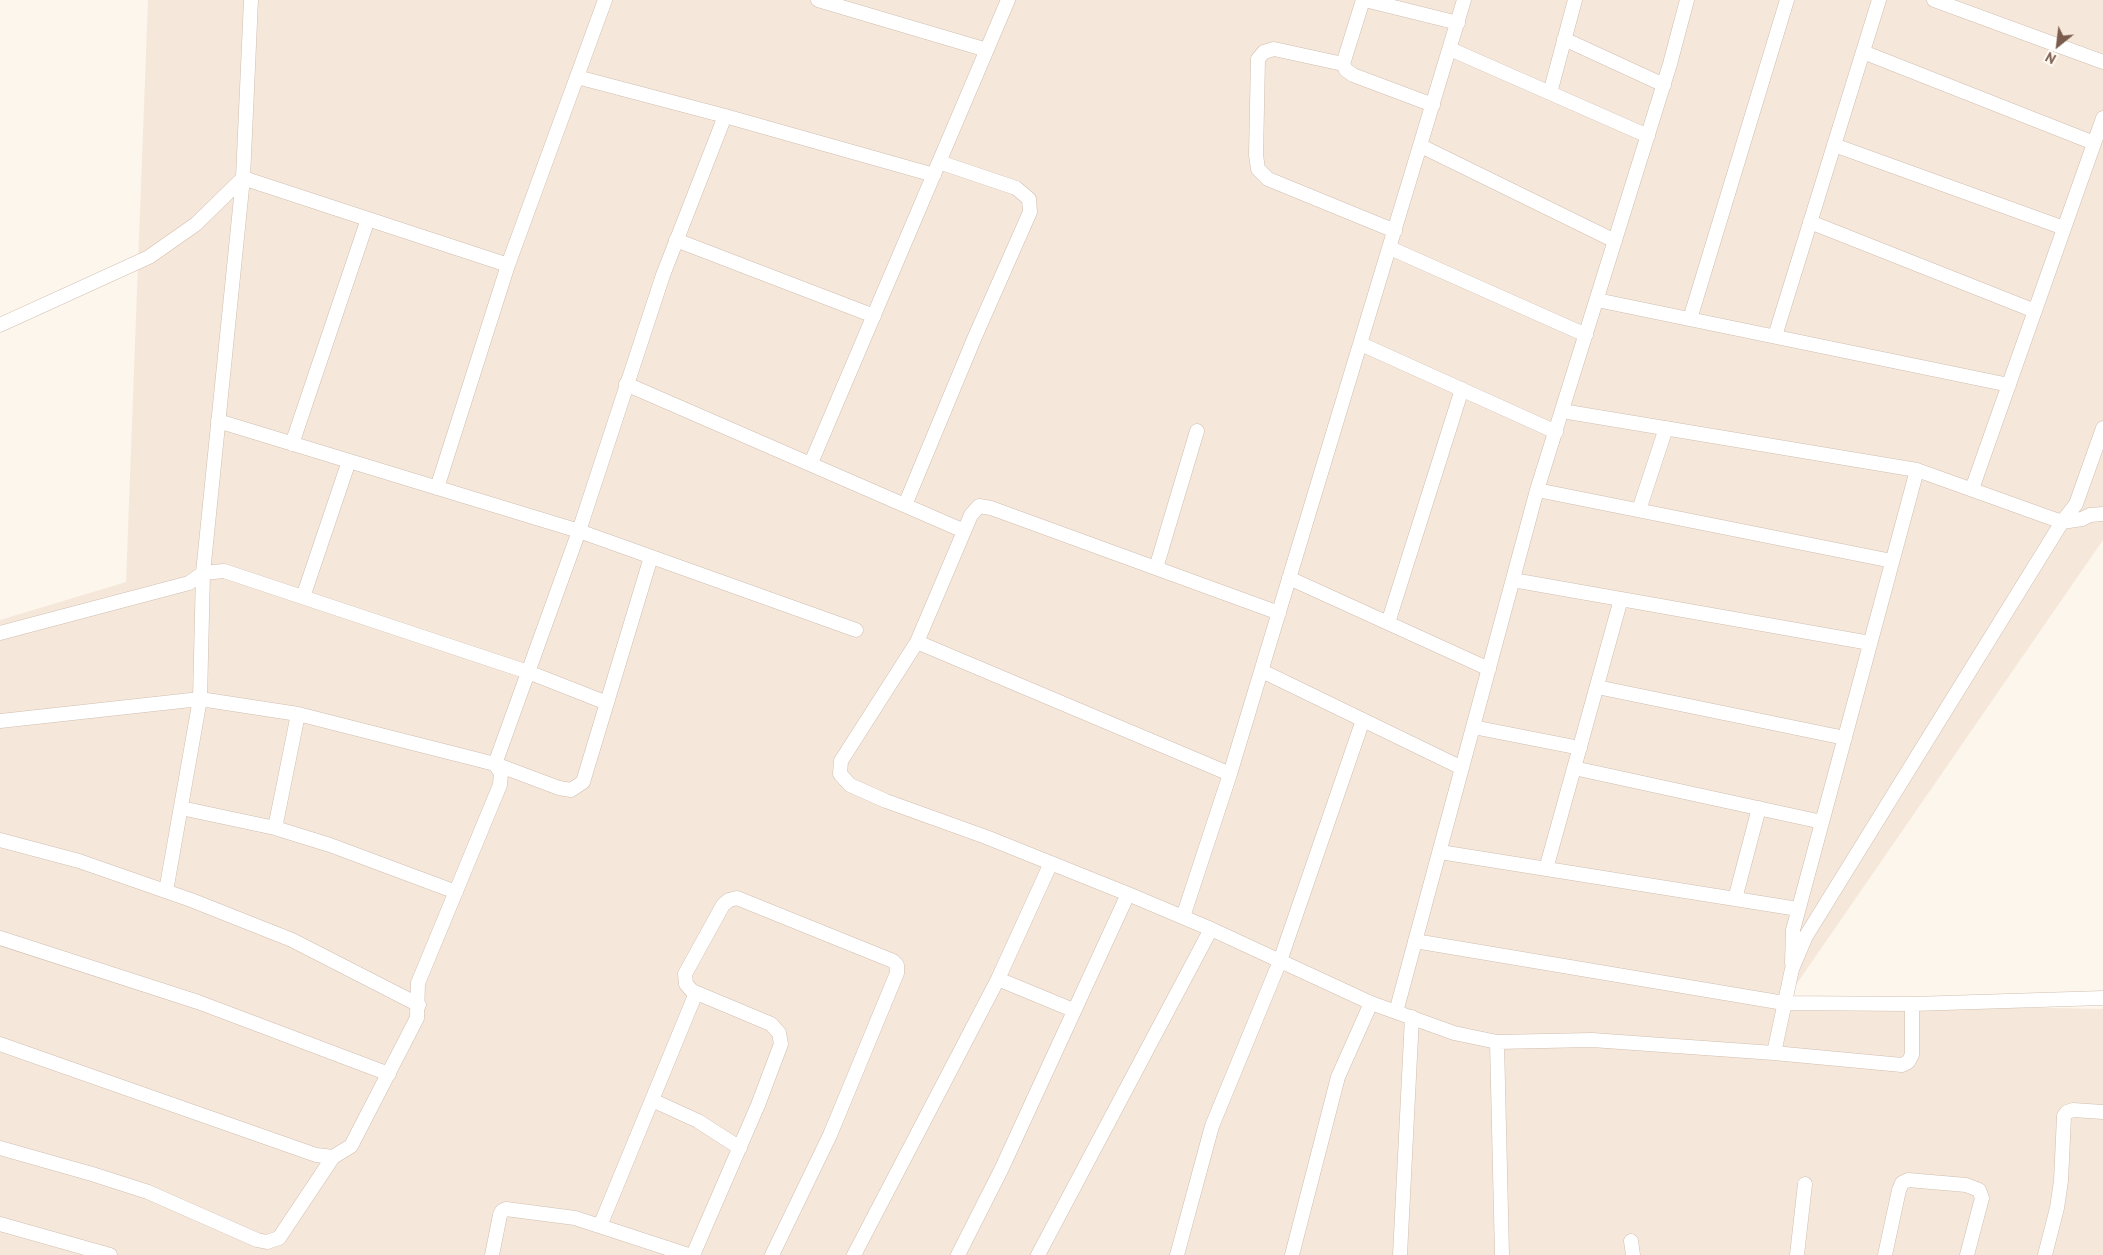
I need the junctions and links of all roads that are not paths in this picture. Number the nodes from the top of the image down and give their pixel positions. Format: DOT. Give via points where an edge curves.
graph roads {
  1 [pos="251,0"];
  2 [pos="605,0"];
  3 [pos="818,0"];
  4 [pos="1008,0"];
  5 [pos="1364,0"];
  6 [pos="1464,0"];
  7 [pos="1575,0"];
  8 [pos="1688,0"];
  9 [pos="1787,0"];
  10 [pos="1879,0"];
  11 [pos="1934,0"];
  12 [pos="1458,23"];
  13 [pos="1564,39"];
  14 [pos="1450,49"];
  15 [pos="988,50"];
  16 [pos="1862,52"];
  17 [pos="2103,62"];
  18 [pos="1343,64"];
  19 [pos="576,77"];
  20 [pos="1664,85"];
  21 [pos="1550,93"];
  22 [pos="1433,105"];
  23 [pos="725,116"];
  24 [pos="2103,118"];
  25 [pos="1648,136"];
  26 [pos="2094,143"];
  27 [pos="1834,145"];
  28 [pos="1421,146"];
  29 [pos="940,162"];
  30 [pos="934,175"];
  31 [pos="243,178"];
  32 [pos="368,219"];
  33 [pos="1810,222"];
  34 [pos="2064,228"];
  35 [pos="1395,231"];
  36 [pos="676,240"];
  37 [pos="1615,241"];
  38 [pos="1390,248"];
  39 [pos="508,264"];
  40 [pos="1597,300"];
  41 [pos="2035,311"];
  42 [pos="874,316"];
  43 [pos="1690,319"];
  44 [pos="0,325"];
  45 [pos="1586,335"];
  46 [pos="1775,336"];
  47 [pos="1361,344"];
  48 [pos="626,384"];
  49 [pos="2009,385"];
  50 [pos="1462,389"];
  51 [pos="1562,411"];
  52 [pos="218,421"];
  53 [pos="1666,428"];
  54 [pos="2103,428"];
  55 [pos="1197,432"];
  56 [pos="1556,432"];
  57 [pos="292,444"];
  58 [pos="348,461"];
  59 [pos="811,463"];
  60 [pos="1917,470"];
  61 [pos="436,488"];
  62 [pos="1972,489"];
  63 [pos="1537,490"];
  64 [pos="906,505"];
  65 [pos="1639,510"];
  66 [pos="2103,514"];
  67 [pos="2062,522"];
  68 [pos="958,529"];
  69 [pos="579,531"];
  70 [pos="651,557"];
  71 [pos="1892,561"];
  72 [pos="1156,568"];
  73 [pos="203,573"];
  74 [pos="1290,578"];
  75 [pos="1513,580"];
  76 [pos="303,597"];
  77 [pos="1621,599"];
  78 [pos="1279,613"];
  79 [pos="1388,622"];
  80 [pos="856,630"];
  81 [pos="0,633"];
  82 [pos="917,642"];
  83 [pos="1870,643"];
  84 [pos="1489,669"];
  85 [pos="1262,671"];
  86 [pos="528,672"];
  87 [pos="1597,687"];
  88 [pos="200,699"];
  89 [pos="607,703"];
  90 [pos="298,714"];
  91 [pos="1363,720"];
  92 [pos="0,721"];
  93 [pos="1473,727"];
  94 [pos="1844,738"];
  95 [pos="1580,748"];
  96 [pos="494,764"];
  97 [pos="1462,768"];
  98 [pos="1574,768"];
  99 [pos="1230,774"];
  100 [pos="181,808"];
  101 [pos="1759,808"];
  102 [pos="1822,822"];
  103 [pos="275,828"];
  104 [pos="0,840"];
  105 [pos="1440,852"];
  106 [pos="1050,865"];
  107 [pos="1546,869"];
  108 [pos="166,891"];
  109 [pos="456,892"];
  110 [pos="1128,894"];
  111 [pos="1735,899"];
  112 [pos="1798,909"];
  113 [pos="1183,918"];
  114 [pos="1210,929"];
  115 [pos="0,938"];
  116 [pos="1415,941"];
  117 [pos="1280,961"];
  118 [pos="1792,969"];
  119 [pos="998,979"];
  120 [pos="696,993"];
  121 [pos="2103,998"];
  122 [pos="1371,1003"];
  123 [pos="1784,1003"];
  124 [pos="1912,1004"];
  125 [pos="419,1005"];
  126 [pos="1073,1010"];
  127 [pos="1396,1012"];
  128 [pos="1412,1017"];
  129 [pos="1497,1042"];
  130 [pos="0,1044"];
  131 [pos="1774,1053"];
  132 [pos="389,1074"];
  133 [pos="652,1100"];
  134 [pos="2103,1112"];
  135 [pos="0,1148"];
  136 [pos="740,1148"];
  137 [pos="333,1157"];
  138 [pos="1805,1184"];
  139 [pos="0,1224"];
  140 [pos="600,1226"];
  141 [pos="1631,1241"];
  142 [pos="1400,1253"];
  143 [pos="110,1255"];
  144 [pos="492,1255"];
  145 [pos="688,1255"];
  146 [pos="693,1255"];
  147 [pos="772,1255"];
  148 [pos="854,1255"];
  149 [pos="958,1255"];
  150 [pos="1038,1255"];
  151 [pos="1177,1255"];
  152 [pos="1292,1255"];
  153 [pos="1502,1255"];
  154 [pos="1633,1255"];
  155 [pos="1797,1255"];
  156 [pos="1885,1255"];
  157 [pos="1967,1255"];
  158 [pos="2045,1255"];
  1 -- 31 [label="street"];
  2 -- 19 [label="street"];
  3 -- 15 [label="street"];
  4 -- 15 [label="street"];
  5 -- 12 [label="street"];
  5 -- 18 [label="street"];
  6 -- 12 [label="street"];
  7 -- 13 [label="street"];
  8 -- 20 [label="street"];
  9 -- 43 [label="street"];
  10 -- 16 [label="street"];
  11 -- 17 [label="street"];
  12 -- 14 [label="street"];
  13 -- 20 [label="street"];
  13 -- 21 [label="street"];
  14 -- 21 [label="street"];
  14 -- 22 [label="street"];
  15 -- 29 [label="street"];
  16 -- 26 [label="street"];
  16 -- 27 [label="street"];
  18 -- 22 [label="street" via="1353,75"];
  18 -- 35 [label="street" via="1274,49 1264,52 1258,59 1258,169 1268,179"];
  19 -- 23 [label="street"];
  19 -- 39 [label="street"];
  20 -- 25 [label="street"];
  21 -- 25 [label="street"];
  22 -- 28 [label="street"];
  23 -- 30 [label="street"];
  23 -- 36 [label="street"];
  24 -- 26 [label="street"];
  25 -- 37 [label="street"];
  26 -- 34 [label="street"];
  27 -- 33 [label="street"];
  27 -- 34 [label="street"];
  28 -- 35 [label="street"];
  28 -- 37 [label="street"];
  29 -- 30 [label="street"];
  29 -- 64 [label="street" via="1016,188 1029,199 1030,212"];
  30 -- 42 [label="street"];
  31 -- 32 [label="street"];
  31 -- 44 [label="street" via="196,224 149,257"];
  31 -- 52 [label="street"];
  32 -- 39 [label="street"];
  32 -- 57 [label="street"];
  33 -- 41 [label="street"];
  33 -- 46 [label="street"];
  34 -- 41 [label="street"];
  35 -- 38 [label="street"];
  36 -- 42 [label="street"];
  36 -- 48 [label="street"];
  37 -- 40 [label="street"];
  38 -- 45 [label="street"];
  38 -- 47 [label="street"];
  39 -- 61 [label="street"];
  40 -- 43 [label="street"];
  40 -- 45 [label="street"];
  41 -- 49 [label="street"];
  42 -- 59 [label="street"];
  43 -- 46 [label="street"];
  45 -- 51 [label="street"];
  46 -- 49 [label="street"];
  47 -- 50 [label="street"];
  47 -- 74 [label="street"];
  48 -- 59 [label="street"];
  48 -- 69 [label="street"];
  49 -- 62 [label="street"];
  50 -- 56 [label="street"];
  50 -- 79 [label="street"];
  51 -- 53 [label="street"];
  51 -- 56 [label="street"];
  52 -- 57 [label="street"];
  52 -- 73 [label="street"];
  53 -- 60 [label="street"];
  53 -- 65 [label="street"];
  54 -- 67 [label="street" via="2076,504"];
  55 -- 72 [label="street"];
  56 -- 63 [label="street"];
  57 -- 58 [label="street"];
  58 -- 61 [label="street"];
  58 -- 76 [label="street"];
  59 -- 64 [label="street"];
  60 -- 62 [label="street"];
  60 -- 71 [label="street"];
  61 -- 69 [label="street"];
  62 -- 67 [label="street"];
  63 -- 65 [label="street"];
  63 -- 75 [label="street"];
  64 -- 68 [label="street"];
  65 -- 71 [label="street"];
  66 -- 67 [label="street"];
  67 -- 118 [label="street" via="1806,936"];
  68 -- 72 [label="street" via="979,506 991,508"];
  68 -- 82 [label="street"];
  69 -- 70 [label="street"];
  69 -- 86 [label="street"];
  70 -- 80 [label="street"];
  70 -- 89 [label="street"];
  71 -- 83 [label="street"];
  72 -- 78 [label="street"];
  73 -- 76 [label="street" via="224,571"];
  73 -- 81 [label="street" via="189,583"];
  73 -- 88 [label="street"];
  74 -- 78 [label="street"];
  74 -- 79 [label="street"];
  75 -- 77 [label="street"];
  75 -- 84 [label="street"];
  76 -- 86 [label="street"];
  77 -- 83 [label="street"];
  77 -- 87 [label="street"];
  78 -- 85 [label="street"];
  79 -- 84 [label="street"];
  82 -- 99 [label="street"];
  82 -- 106 [label="street" via="841,761 840,774 850,785 886,801 986,837"];
  83 -- 94 [label="street"];
  84 -- 93 [label="street"];
  85 -- 91 [label="street"];
  85 -- 99 [label="street"];
  86 -- 89 [label="street"];
  86 -- 96 [label="street"];
  87 -- 94 [label="street"];
  87 -- 95 [label="street"];
  88 -- 90 [label="street"];
  88 -- 92 [label="street"];
  88 -- 100 [label="street"];
  89 -- 96 [label="street" via="583,782 571,790"];
  90 -- 96 [label="street"];
  90 -- 103 [label="street"];
  91 -- 97 [label="street"];
  91 -- 117 [label="street"];
  93 -- 95 [label="street"];
  93 -- 97 [label="street"];
  94 -- 102 [label="street"];
  95 -- 98 [label="street"];
  96 -- 109 [label="street" via="502,773 500,785"];
  97 -- 105 [label="street"];
  98 -- 101 [label="street"];
  98 -- 107 [label="street"];
  99 -- 113 [label="street"];
  100 -- 103 [label="street"];
  100 -- 108 [label="street"];
  101 -- 102 [label="street"];
  101 -- 111 [label="street"];
  102 -- 112 [label="street"];
  103 -- 109 [label="street"];
  104 -- 108 [label="street" via="80,861"];
  105 -- 107 [label="street"];
  105 -- 116 [label="street"];
  106 -- 110 [label="street"];
  106 -- 119 [label="street"];
  107 -- 111 [label="street"];
  108 -- 125 [label="street" via="292,940"];
  109 -- 125 [label="street" via="418,983"];
  110 -- 113 [label="street"];
  110 -- 126 [label="street"];
  111 -- 112 [label="street"];
  112 -- 118 [label="street" via="1793,930"];
  113 -- 114 [label="street"];
  114 -- 117 [label="street"];
  114 -- 150 [label="street"];
  115 -- 132 [label="street" via="198,1002"];
  116 -- 123 [label="street"];
  116 -- 127 [label="street"];
  117 -- 122 [label="street"];
  117 -- 151 [label="street" via="1212,1126"];
  118 -- 123 [label="street"];
  119 -- 126 [label="street"];
  119 -- 148 [label="street"];
  120 -- 133 [label="street"];
  120 -- 136 [label="street" via="771,1024 779,1033 781,1044"];
  120 -- 147 [label="street" via="686,984 685,974 723,905 738,898 893,961 897,966 897,973 830,1135"];
  121 -- 124 [label="street"];
  122 -- 127 [label="street"];
  122 -- 152 [label="street" via="1338,1077"];
  123 -- 124 [label="street"];
  123 -- 131 [label="street"];
  124 -- 131 [label="street" via="1912,1055 1902,1065"];
  125 -- 132 [label="street" via="417,1018"];
  126 -- 149 [label="street" via="1001,1170"];
  127 -- 128 [label="street"];
  128 -- 129 [label="street" via="1454,1033"];
  128 -- 142 [label="street"];
  129 -- 131 [label="street" via="1592,1040"];
  129 -- 153 [label="street"];
  130 -- 137 [label="street" via="316,1155"];
  132 -- 137 [label="street" via="351,1146"];
  133 -- 136 [label="street" via="698,1121"];
  133 -- 140 [label="street"];
  134 -- 158 [label="street" via="2073,1110 2064,1116 2061,1181"];
  135 -- 137 [label="street" via="148,1192 267,1242 279,1238"];
  136 -- 146 [label="street"];
  138 -- 155 [label="street"];
  139 -- 143 [label="street"];
  140 -- 144 [label="street" via="575,1218 506,1209 500,1215"];
  140 -- 145 [label="street"];
  141 -- 154 [label="street"];
  156 -- 157 [label="street" via="1899,1190 1908,1180 1966,1185 1979,1190 1982,1198"];
}
